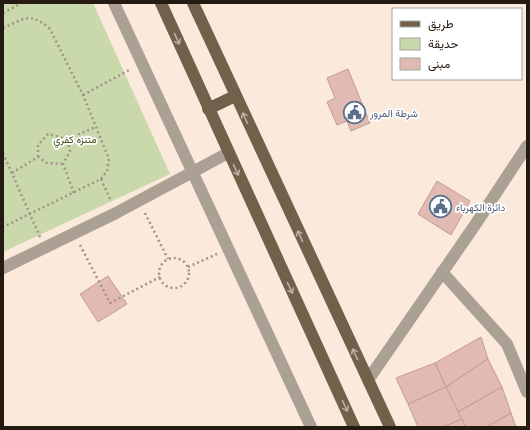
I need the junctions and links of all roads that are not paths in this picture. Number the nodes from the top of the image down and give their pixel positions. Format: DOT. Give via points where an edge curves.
graph roads {
  1 [pos="114,3"];
  2 [pos="162,3"];
  3 [pos="193,3"];
  4 [pos="235,96"];
  5 [pos="208,108"];
  6 [pos="527,146"];
  7 [pos="228,153"];
  8 [pos="193,172"];
  9 [pos="3,268"];
  10 [pos="442,272"];
  11 [pos="368,380"];
  12 [pos="527,392"];
  13 [pos="311,427"];
  14 [pos="354,427"];
  15 [pos="390,427"];
  1 -- 8 [label="street"];
  2 -- 5 [label="main road, one-way"];
  3 -- 4 [label="main road"];
  4 -- 5 [label="main road"];
  11 -- 4 [label="main road, one-way"];
  5 -- 7 [label="main road"];
  6 -- 10 [label="street"];
  7 -- 8 [label="street"];
  7 -- 14 [label="main road, one-way"];
  8 -- 9 [label="street"];
  8 -- 13 [label="street"];
  10 -- 11 [label="street"];
  10 -- 12 [label="street" via="507,344"];
  11 -- 15 [label="main road"];
}
